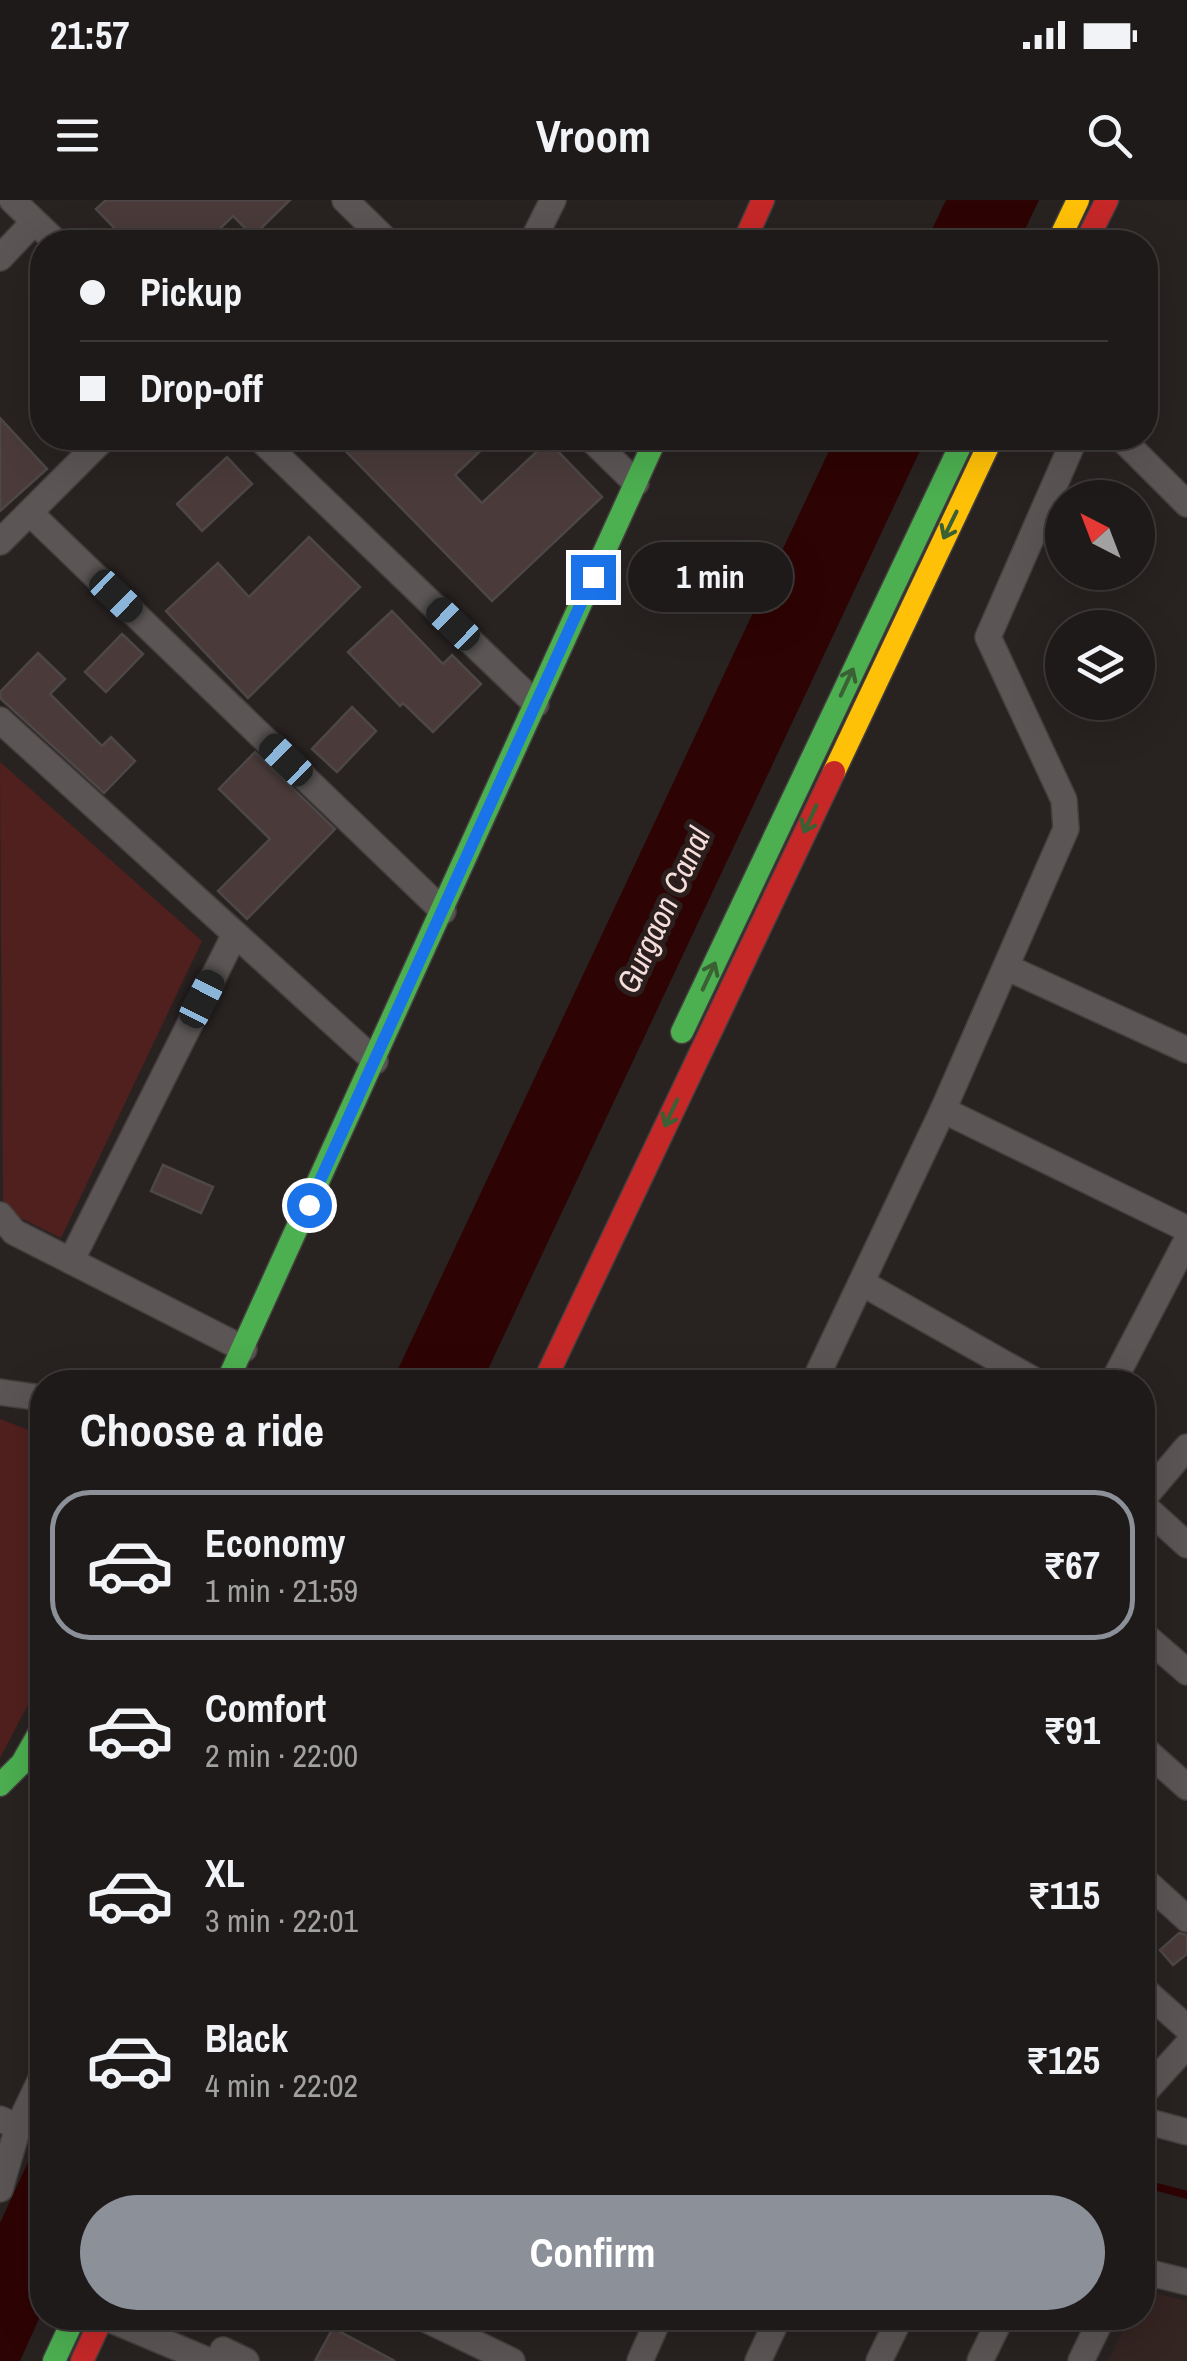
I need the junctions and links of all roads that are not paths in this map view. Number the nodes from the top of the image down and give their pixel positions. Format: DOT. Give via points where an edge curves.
graph roads {
  1 [pos="12,200"];
  2 [pos="344,200"];
  3 [pos="553,200"];
  4 [pos="763,200"];
  5 [pos="1078,200"];
  6 [pos="1107,200"];
  7 [pos="34,222"];
  8 [pos="43,230"];
  9 [pos="375,230"];
  10 [pos="538,230"];
  11 [pos="749,230"];
  12 [pos="1064,230"];
  13 [pos="1092,230"];
  14 [pos="0,258"];
  15 [pos="92,450"];
  16 [pos="271,450"];
  17 [pos="603,450"];
  18 [pos="651,450"];
  19 [pos="958,450"];
  20 [pos="986,450"];
  21 [pos="1070,450"];
  22 [pos="1133,450"];
  23 [pos="636,482"];
  24 [pos="1187,504"];
  25 [pos="31,514"];
  26 [pos="0,542"];
  27 [pos="536,704"];
  28 [pos="0,720"];
  29 [pos="443,911"];
  30 [pos="235,934"];
  31 [pos="1006,967"];
  32 [pos="1187,1050"];
  33 [pos="672,1054"];
  34 [pos="375,1061"];
  35 [pos="943,1110"];
  36 [pos="624,1157"];
  37 [pos="0,1215"];
  38 [pos="1187,1229"];
  39 [pos="1187,1240"];
  40 [pos="71,1261"];
  41 [pos="862,1284"];
  42 [pos="244,1349"];
  43 [pos="233,1370"];
  44 [pos="526,1370"];
  45 [pos="550,1370"];
  46 [pos="820,1370"];
  47 [pos="1016,1370"];
  48 [pos="1119,1370"];
  49 [pos="0,1392"];
  50 [pos="30,1396"];
  51 [pos="1187,1446"];
  52 [pos="1155,1486"];
  53 [pos="1155,1514"];
  54 [pos="1187,1545"];
  55 [pos="1155,1644"];
  56 [pos="1187,1672"];
  57 [pos="30,1749"];
  58 [pos="1155,1758"];
  59 [pos="0,1785"];
  60 [pos="1187,1786"];
  61 [pos="1155,1890"];
  62 [pos="1187,1919"];
  63 [pos="1155,2000"];
  64 [pos="1187,2028"];
  65 [pos="1187,2045"];
  66 [pos="1155,2081"];
  67 [pos="30,2094"];
  68 [pos="9,2123"];
  69 [pos="1155,2123"];
  70 [pos="1187,2132"];
  71 [pos="0,2189"];
  72 [pos="1155,2273"];
  73 [pos="1187,2282"];
  74 [pos="68,2330"];
  75 [pos="98,2330"];
  76 [pos="133,2330"];
  77 [pos="455,2330"];
  78 [pos="654,2330"];
  79 [pos="772,2330"];
  80 [pos="894,2330"];
  81 [pos="995,2330"];
  82 [pos="1096,2330"];
  83 [pos="54,2361"];
  84 [pos="82,2361"];
  85 [pos="209,2361"];
  86 [pos="218,2361"];
  87 [pos="246,2361"];
  88 [pos="512,2361"];
  89 [pos="640,2361"];
  90 [pos="758,2361"];
  91 [pos="879,2361"];
  92 [pos="980,2361"];
  93 [pos="1082,2361"];
  1 -- 7 [label="street"];
  2 -- 9 [label="street"];
  3 -- 10 [label="street"];
  4 -- 11 [label="main road"];
  5 -- 12 [label="main road"];
  6 -- 13 [label="main road"];
  7 -- 8 [label="street"];
  7 -- 14 [label="street"];
  15 -- 25 [label="street"];
  16 -- 27 [label="street"];
  17 -- 23 [label="street"];
  18 -- 23 [label="main road"];
  33 -- 19 [label="main road, one-way"];
  20 -- 45 [label="main road, one-way"];
  21 -- 31 [label="street" via="988,638 1068,816"];
  22 -- 24 [label="street"];
  23 -- 27 [label="main road"];
  25 -- 26 [label="street"];
  25 -- 29 [label="street"];
  27 -- 29 [label="main road"];
  28 -- 30 [label="street"];
  29 -- 34 [label="main road"];
  30 -- 34 [label="street"];
  30 -- 40 [label="street"];
  31 -- 32 [label="street"];
  31 -- 35 [label="street"];
  34 -- 42 [label="main road"];
  35 -- 38 [label="street"];
  35 -- 41 [label="street"];
  36 -- 44 [label="main road"];
  37 -- 40 [label="street" via="14,1232"];
  39 -- 48 [label="street"];
  40 -- 42 [label="street"];
  41 -- 46 [label="street"];
  41 -- 47 [label="street"];
  42 -- 43 [label="main road"];
  49 -- 50 [label="street"];
  51 -- 52 [label="street"];
  53 -- 54 [label="street"];
  55 -- 56 [label="street"];
  57 -- 59 [label="main road"];
  58 -- 60 [label="street"];
  61 -- 62 [label="street"];
  63 -- 64 [label="street"];
  65 -- 66 [label="street"];
  67 -- 68 [label="street"];
  68 -- 71 [label="street"];
  69 -- 70 [label="street"];
  72 -- 73 [label="street"];
  74 -- 83 [label="main road"];
  75 -- 84 [label="main road"];
  76 -- 85 [label="street"];
  77 -- 88 [label="street"];
  78 -- 89 [label="street"];
  79 -- 90 [label="street"];
  80 -- 91 [label="street"];
  81 -- 92 [label="street"];
  82 -- 93 [label="street"];
  86 -- 87 [label="street" via="222,2350"];
}
